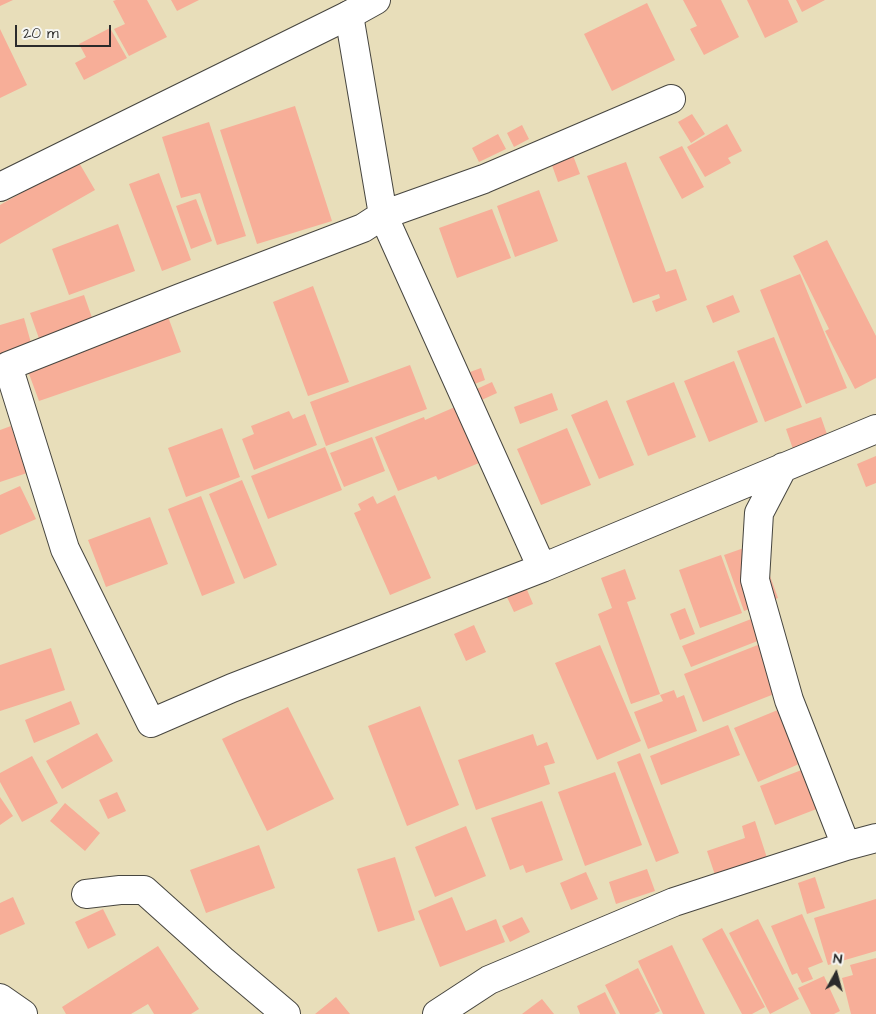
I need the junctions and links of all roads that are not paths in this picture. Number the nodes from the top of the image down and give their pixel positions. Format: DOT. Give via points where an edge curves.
graph roads {
  1 [pos="376,0"];
  2 [pos="349,15"];
  3 [pos="671,99"];
  4 [pos="0,187"];
  5 [pos="383,215"];
  6 [pos="876,429"];
  7 [pos="782,467"];
  8 [pos="542,568"];
  9 [pos="876,838"];
  10 [pos="846,846"];
  11 [pos="86,894"];
  12 [pos="0,998"];
  13 [pos="23,1014"];
  14 [pos="286,1014"];
  15 [pos="437,1014"];
  1 -- 2 [label="street"];
  2 -- 4 [label="street"];
  2 -- 5 [label="street"];
  3 -- 5 [label="street" via="484,178"];
  5 -- 8 [label="street"];
  5 -- 8 [label="street" via="363,228 8,366 65,549 150,723"];
  6 -- 7 [label="street"];
  7 -- 8 [label="street"];
  7 -- 10 [label="street" via="759,513 755,580 789,700"];
  9 -- 10 [label="street"];
  10 -- 15 [label="street" via="664,906 489,980"];
  11 -- 14 [label="street" via="144,890"];
  12 -- 13 [label="street"];
}
